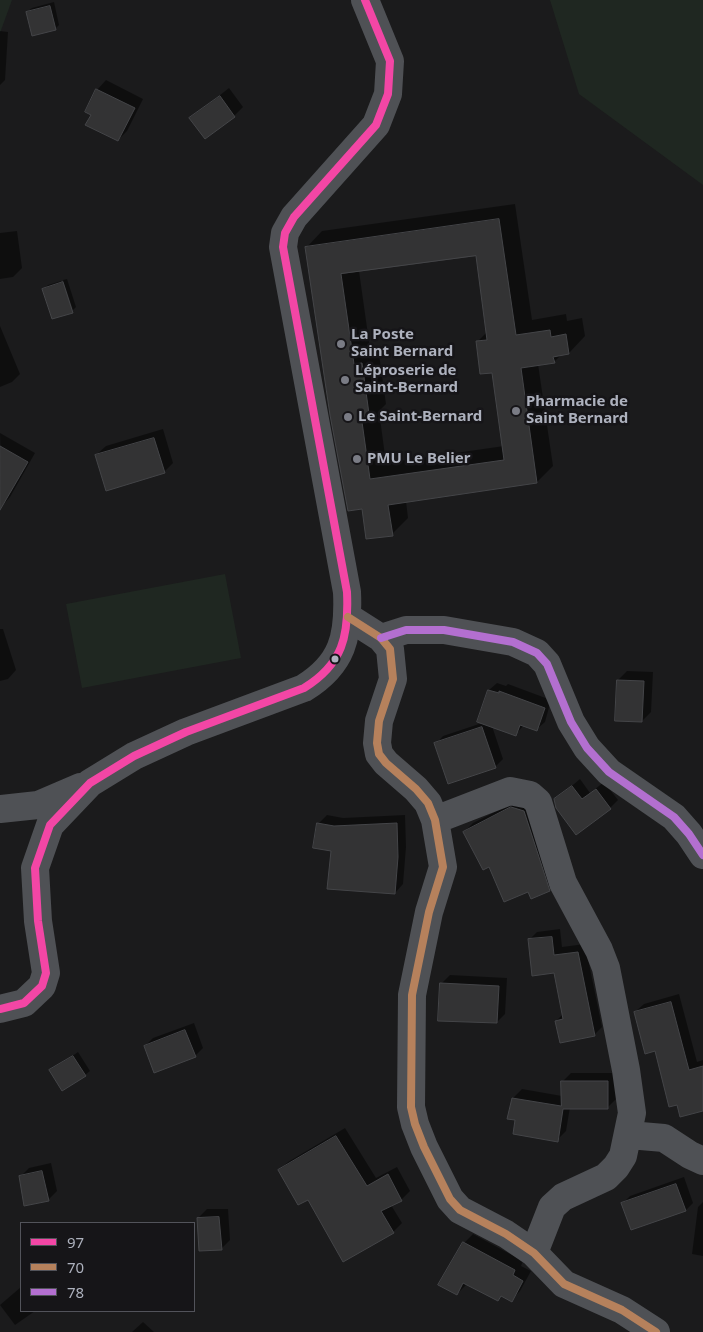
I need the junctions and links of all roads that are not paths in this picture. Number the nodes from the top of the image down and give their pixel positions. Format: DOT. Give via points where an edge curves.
graph roads {
  1 [pos="365,0"];
  2 [pos="348,618"];
  3 [pos="381,638"];
  4 [pos="90,783"];
  5 [pos="0,810"];
  6 [pos="435,820"];
  7 [pos="703,854"];
  8 [pos="0,1010"];
  9 [pos="629,1135"];
  10 [pos="703,1161"];
  11 [pos="534,1253"];
  12 [pos="656,1332"];
  1 -- 2 [label="street" via="390,61 388,94 376,125 294,217 285,233 283,247 347,592"];
  2 -- 3 [label="street"];
  2 -- 4 [label="street" via="344,641 334,663 322,677 304,688 186,732 134,756"];
  3 -- 6 [label="street" via="390,649 394,670 380,721 377,743 380,754 428,803"];
  3 -- 7 [label="street" via="406,630 444,630 513,642 537,653 547,664 571,722 587,748 609,772 674,817"];
  4 -- 5 [label="street" via="38,805"];
  4 -- 8 [label="street" via="50,825 35,868 38,921 46,973 42,986 24,1003"];
  6 -- 9 [label="street" via="510,791 530,795 538,802 563,883 606,968 632,1113"];
  6 -- 11 [label="street" via="443,867 428,912 412,996 411,1106 415,1124 450,1199 460,1210"];
  9 -- 10 [label="street" via="664,1138"];
  9 -- 11 [label="street" via="623,1156 606,1177 563,1197 552,1207"];
  11 -- 12 [label="street" via="564,1284 622,1310"];
}
